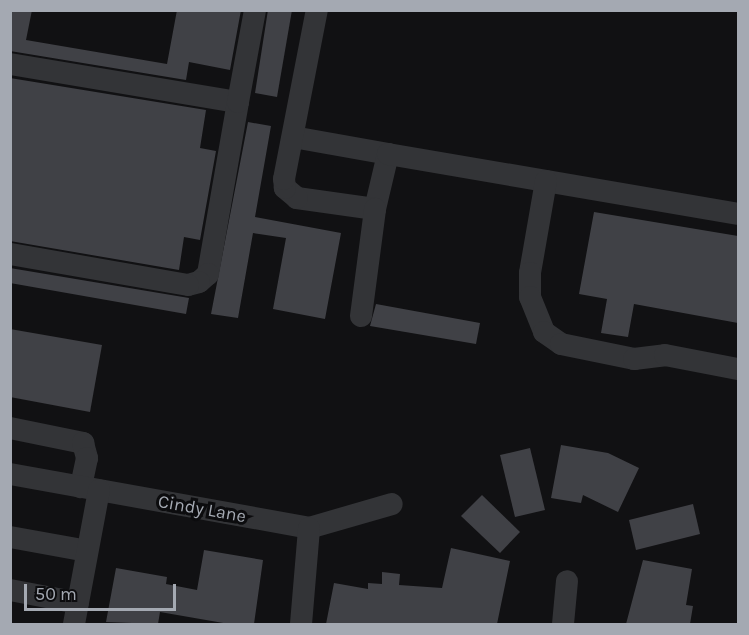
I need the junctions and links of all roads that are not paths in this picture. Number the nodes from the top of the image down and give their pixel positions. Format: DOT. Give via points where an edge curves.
graph roads {
  1 [pos="255,10"];
  2 [pos="317,10"];
  3 [pos="10,64"];
  4 [pos="238,102"];
  5 [pos="293,137"];
  6 [pos="387,154"];
  7 [pos="546,181"];
  8 [pos="375,209"];
  9 [pos="738,214"];
  10 [pos="10,254"];
  11 [pos="361,316"];
  12 [pos="738,369"];
  13 [pos="10,428"];
  14 [pos="10,474"];
  15 [pos="90,488"];
  16 [pos="392,504"];
  17 [pos="309,528"];
  18 [pos="10,537"];
  19 [pos="87,551"];
  20 [pos="567,581"];
  21 [pos="10,590"];
  22 [pos="76,614"];
  23 [pos="301,624"];
  24 [pos="563,624"];
  1 -- 4 [label="street"];
  2 -- 5 [label="street"];
  3 -- 4 [label="street"];
  4 -- 10 [label="street" via="208,274 199,282 188,285"];
  5 -- 6 [label="street"];
  5 -- 8 [label="street" via="284,179 289,194"];
  6 -- 7 [label="street"];
  6 -- 8 [label="street"];
  7 -- 9 [label="street"];
  7 -- 12 [label="street" via="530,273 530,297 544,332 561,344 633,359 665,355"];
  8 -- 11 [label="street"];
  13 -- 15 [label="street" via="83,442"];
  14 -- 15 [label="street, Cindy Lane"];
  15 -- 17 [label="street, Cindy Lane"];
  15 -- 19 [label="street"];
  16 -- 17 [label="street, Cindy Lane"];
  17 -- 23 [label="street"];
  18 -- 19 [label="street"];
  19 -- 22 [label="street"];
  20 -- 24 [label="street"];
  21 -- 22 [label="street"];
}
